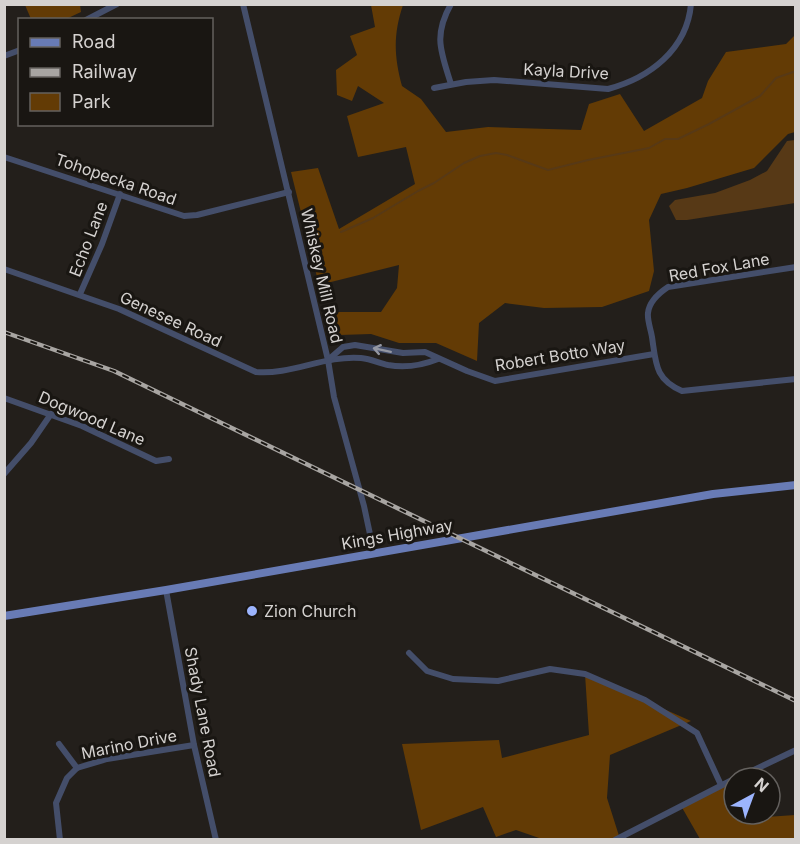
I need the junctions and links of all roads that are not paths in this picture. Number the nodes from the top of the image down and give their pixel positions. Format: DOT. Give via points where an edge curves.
graph roads {
  1 [pos="117,4"];
  2 [pos="243,4"];
  3 [pos="451,4"];
  4 [pos="691,4"];
  5 [pos="90,18"];
  6 [pos="451,84"];
  7 [pos="434,88"];
  8 [pos="4,157"];
  9 [pos="289,192"];
  10 [pos="120,194"];
  11 [pos="795,267"];
  12 [pos="4,269"];
  13 [pos="80,294"];
  14 [pos="654,354"];
  15 [pos="438,359"];
  16 [pos="328,360"];
  17 [pos="795,379"];
  18 [pos="4,398"];
  19 [pos="51,414"];
  20 [pos="169,459"];
  21 [pos="4,474"];
  22 [pos="795,485"];
  23 [pos="374,553"];
  24 [pos="166,590"];
  25 [pos="4,616"];
  26 [pos="410,653"];
  27 [pos="59,744"];
  28 [pos="194,745"];
  29 [pos="795,750"];
  30 [pos="762,766"];
  31 [pos="77,768"];
  32 [pos="721,785"];
  33 [pos="60,840"];
  34 [pos="216,840"];
  35 [pos="615,840"];
  1 -- 5 [label="street"];
  2 -- 9 [label="street, Whiskey Mill Road"];
  3 -- 6 [label="street" via="440,30 440,48"];
  4 -- 6 [label="street, Kayla Drive" via="690,18 672,51 654,69 622,86 608,89 494,80"];
  6 -- 7 [label="street, Kayla Drive"];
  8 -- 10 [label="street, Tohopecka Road"];
  9 -- 10 [label="street, Tohopecka Road" via="189,216"];
  9 -- 16 [label="street, Whiskey Mill Road"];
  10 -- 13 [label="street, Echo Lane"];
  11 -- 14 [label="street, Red Fox Lane" via="668,287 656,297 648,313"];
  12 -- 13 [label="street, Genesee Road"];
  13 -- 16 [label="street, Genesee Road" via="256,372"];
  14 -- 15 [label="street, Robert Botto Way" via="495,381"];
  14 -- 17 [label="street, Red Fox Lane" via="660,375 668,385 682,391"];
  15 -- 16 [label="street" via="397,366 360,358"];
  15 -- 16 [label="street, Robert Botto Way, one-way" via="425,352 403,353 355,345 343,347"];
  16 -- 23 [label="street, Whiskey Mill Road"];
  18 -- 19 [label="street, Dogwood Lane"];
  19 -- 20 [label="street, Dogwood Lane" via="156,461"];
  19 -- 21 [label="street"];
  22 -- 23 [label="main road, Kings Highway" via="712,494"];
  23 -- 24 [label="main road, Kings Highway"];
  24 -- 25 [label="main road, Kings Highway"];
  24 -- 28 [label="street, Shady Lane Road"];
  26 -- 32 [label="street" via="427,671 453,679 498,681 550,669 585,674 645,700 697,733"];
  27 -- 31 [label="street"];
  28 -- 31 [label="street, Marino Drive" via="107,759"];
  28 -- 34 [label="street, Shady Lane Road"];
  29 -- 30 [label="street"];
  31 -- 33 [label="street, Marino Drive" via="67,778 56,803"];
  32 -- 35 [label="street"];
}
